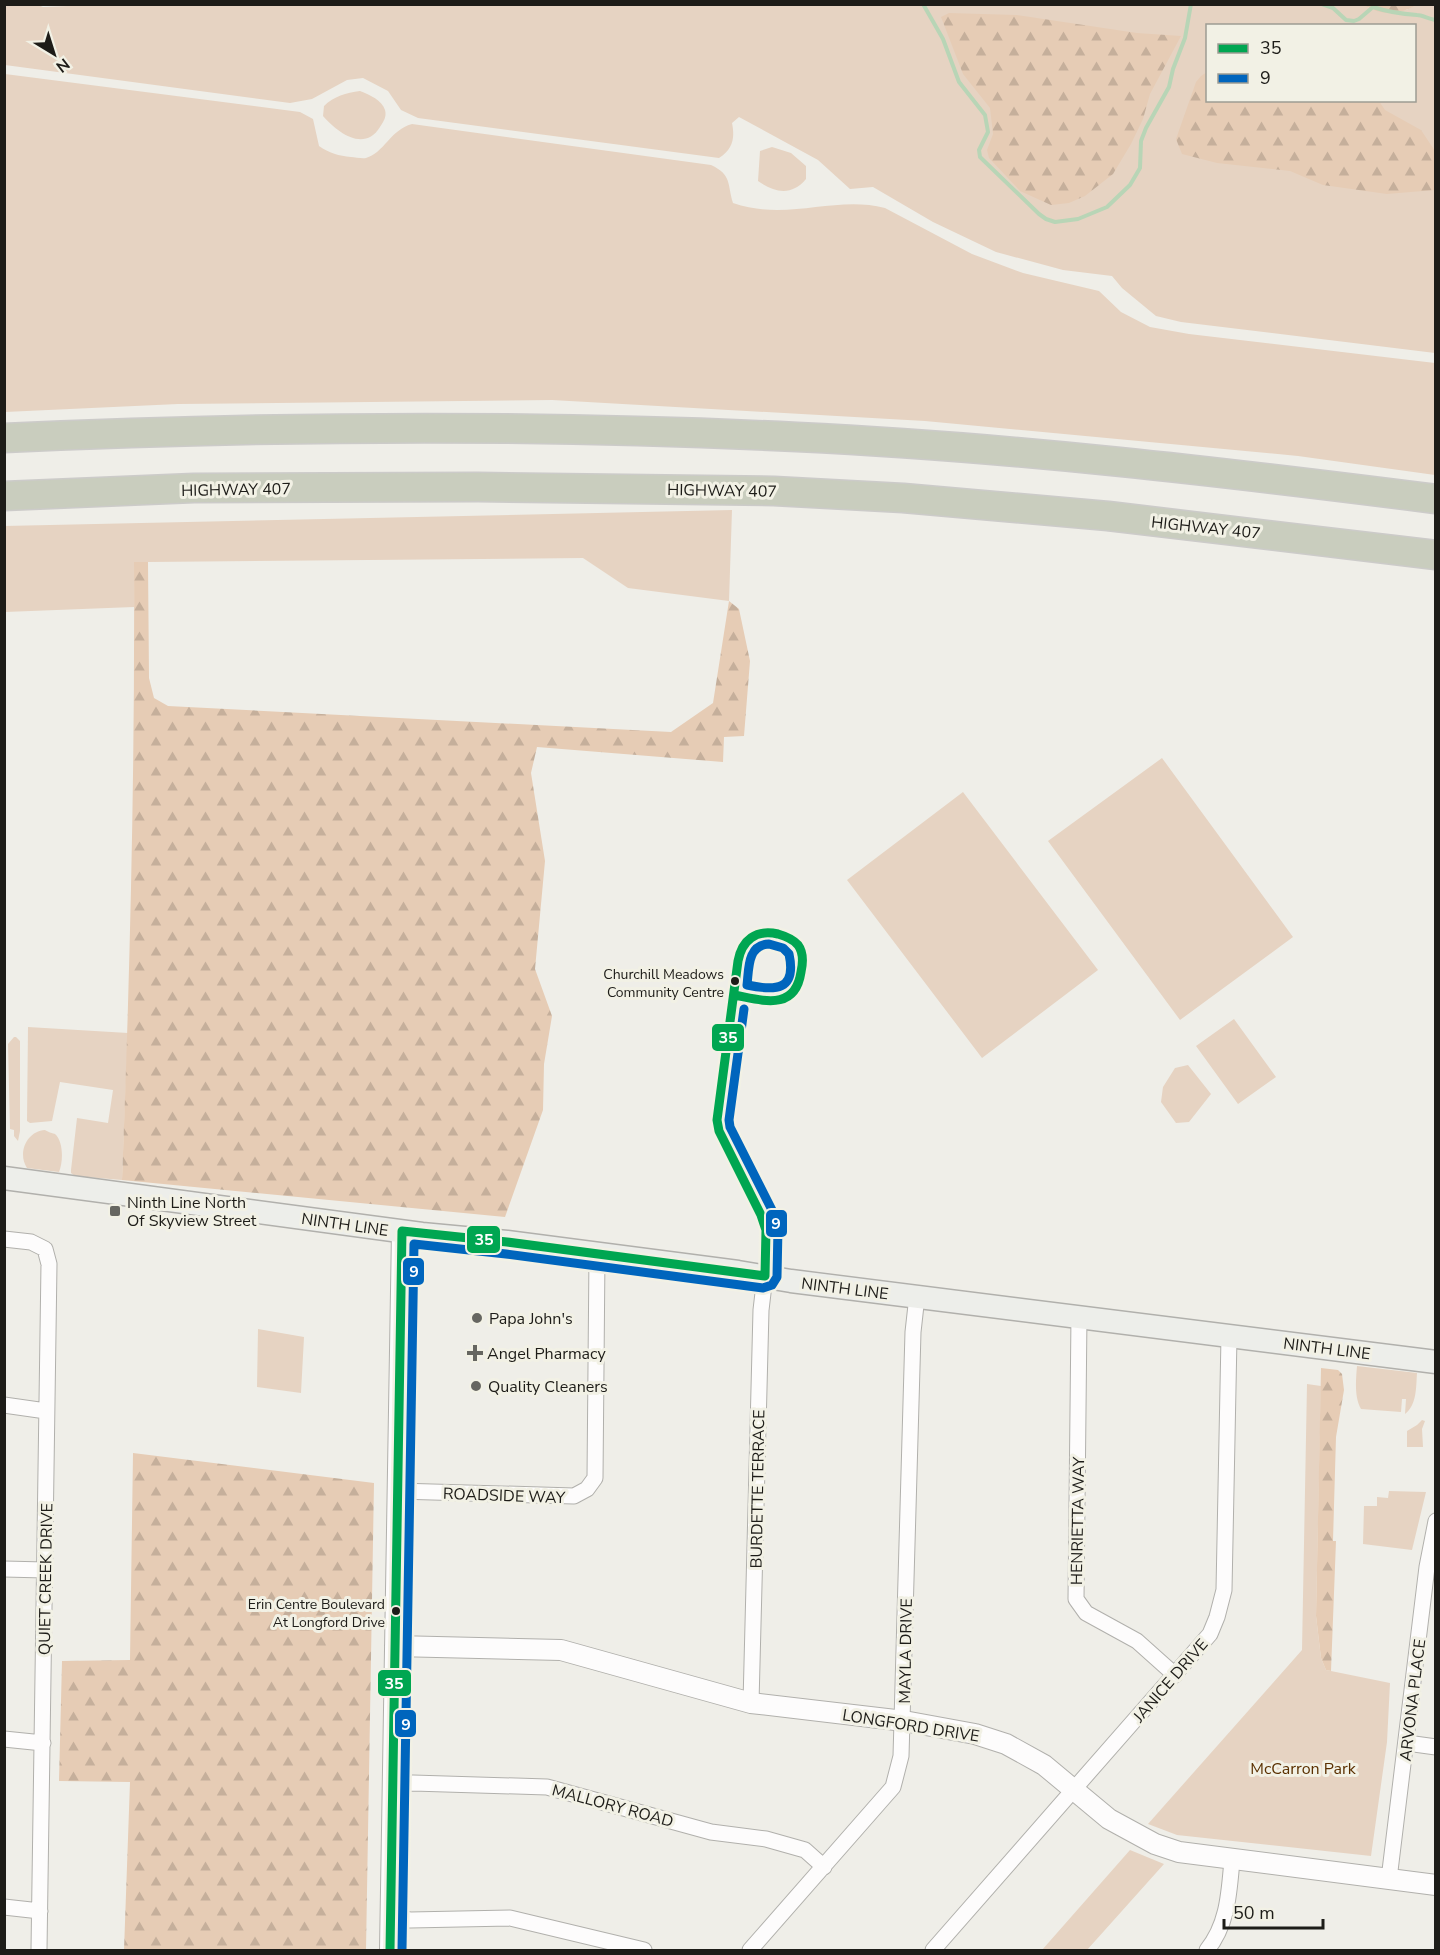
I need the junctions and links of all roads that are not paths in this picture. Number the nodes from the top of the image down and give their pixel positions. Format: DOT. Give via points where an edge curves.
graph roads {
  1 [pos="4,438"];
  2 [pos="4,496"];
  3 [pos="1436,499"];
  4 [pos="1436,555"];
  5 [pos="4,1178"];
  6 [pos="402,1231"];
  7 [pos="4,1239"];
  8 [pos="597,1254"];
  9 [pos="765,1276"];
  10 [pos="917,1296"];
  11 [pos="1079,1316"];
  12 [pos="1229,1337"];
  13 [pos="1436,1362"];
  14 [pos="4,1405"];
  15 [pos="46,1411"];
  16 [pos="398,1491"];
  17 [pos="1436,1521"];
  18 [pos="4,1569"];
  19 [pos="45,1570"];
  20 [pos="395,1646"];
  21 [pos="1175,1675"];
  22 [pos="751,1703"];
  23 [pos="904,1721"];
  24 [pos="4,1739"];
  25 [pos="44,1743"];
  26 [pos="1407,1743"];
  27 [pos="1436,1747"];
  28 [pos="393,1784"];
  29 [pos="1074,1790"];
  30 [pos="1232,1860"];
  31 [pos="824,1866"];
  32 [pos="1389,1879"];
  33 [pos="1436,1885"];
  34 [pos="4,1907"];
  35 [pos="40,1911"];
  36 [pos="391,1917"];
  37 [pos="39,1950"];
  38 [pos="390,1950"];
  39 [pos="644,1950"];
  40 [pos="750,1950"];
  41 [pos="933,1950"];
  42 [pos="1207,1950"];
  1 -- 3 [label="highway" via="321,428 557,428 799,437 1126,463"];
  2 -- 4 [label="highway, HIGHWAY 407" via="206,488 774,490 1108,516"];
  5 -- 6 [label="main road, NINTH LINE"];
  6 -- 8 [label="main road, NINTH LINE"];
  6 -- 16 [label="street"];
  7 -- 15 [label="street, QUIET CREEK DRIVE" via="32,1242 45,1249 49,1264"];
  8 -- 9 [label="main road, NINTH LINE"];
  8 -- 16 [label="street, ROADSIDE WAY" via="595,1478 587,1489 574,1496"];
  9 -- 10 [label="main road, NINTH LINE"];
  9 -- 22 [label="street, BURDETTE TERRACE"];
  10 -- 11 [label="main road, NINTH LINE"];
  10 -- 23 [label="street, MAYLA DRIVE"];
  11 -- 12 [label="main road, NINTH LINE"];
  11 -- 21 [label="street, HENRIETTA WAY" via="1076,1599 1086,1613 1137,1641"];
  12 -- 13 [label="main road, NINTH LINE"];
  12 -- 21 [label="street, JANICE DRIVE" via="1224,1590 1210,1634"];
  14 -- 15 [label="street"];
  15 -- 19 [label="street, QUIET CREEK DRIVE"];
  16 -- 20 [label="street"];
  17 -- 26 [label="street, ARVONA PLACE"];
  18 -- 19 [label="street"];
  19 -- 25 [label="street, QUIET CREEK DRIVE"];
  20 -- 22 [label="street, LONGFORD DRIVE" via="561,1650"];
  20 -- 28 [label="street"];
  21 -- 29 [label="street, JANICE DRIVE"];
  22 -- 23 [label="street, LONGFORD DRIVE"];
  23 -- 29 [label="street, LONGFORD DRIVE" via="1006,1744 1044,1765"];
  23 -- 31 [label="street, MAYLA DRIVE" via="893,1787"];
  24 -- 25 [label="street"];
  25 -- 35 [label="street, QUIET CREEK DRIVE"];
  26 -- 27 [label="street"];
  26 -- 32 [label="street, ARVONA PLACE"];
  28 -- 31 [label="street, MALLORY ROAD" via="547,1787 711,1832 766,1839 805,1850"];
  28 -- 36 [label="street"];
  29 -- 30 [label="street, LONGFORD DRIVE" via="1109,1819 1155,1844"];
  29 -- 41 [label="street, JANICE DRIVE"];
  30 -- 32 [label="street, LONGFORD DRIVE"];
  30 -- 42 [label="street" via="1226,1912"];
  31 -- 40 [label="street, MAYLA DRIVE"];
  32 -- 33 [label="street, LONGFORD DRIVE"];
  34 -- 35 [label="street"];
  35 -- 37 [label="street, QUIET CREEK DRIVE"];
  36 -- 38 [label="street"];
  36 -- 39 [label="street" via="510,1918"];
}
